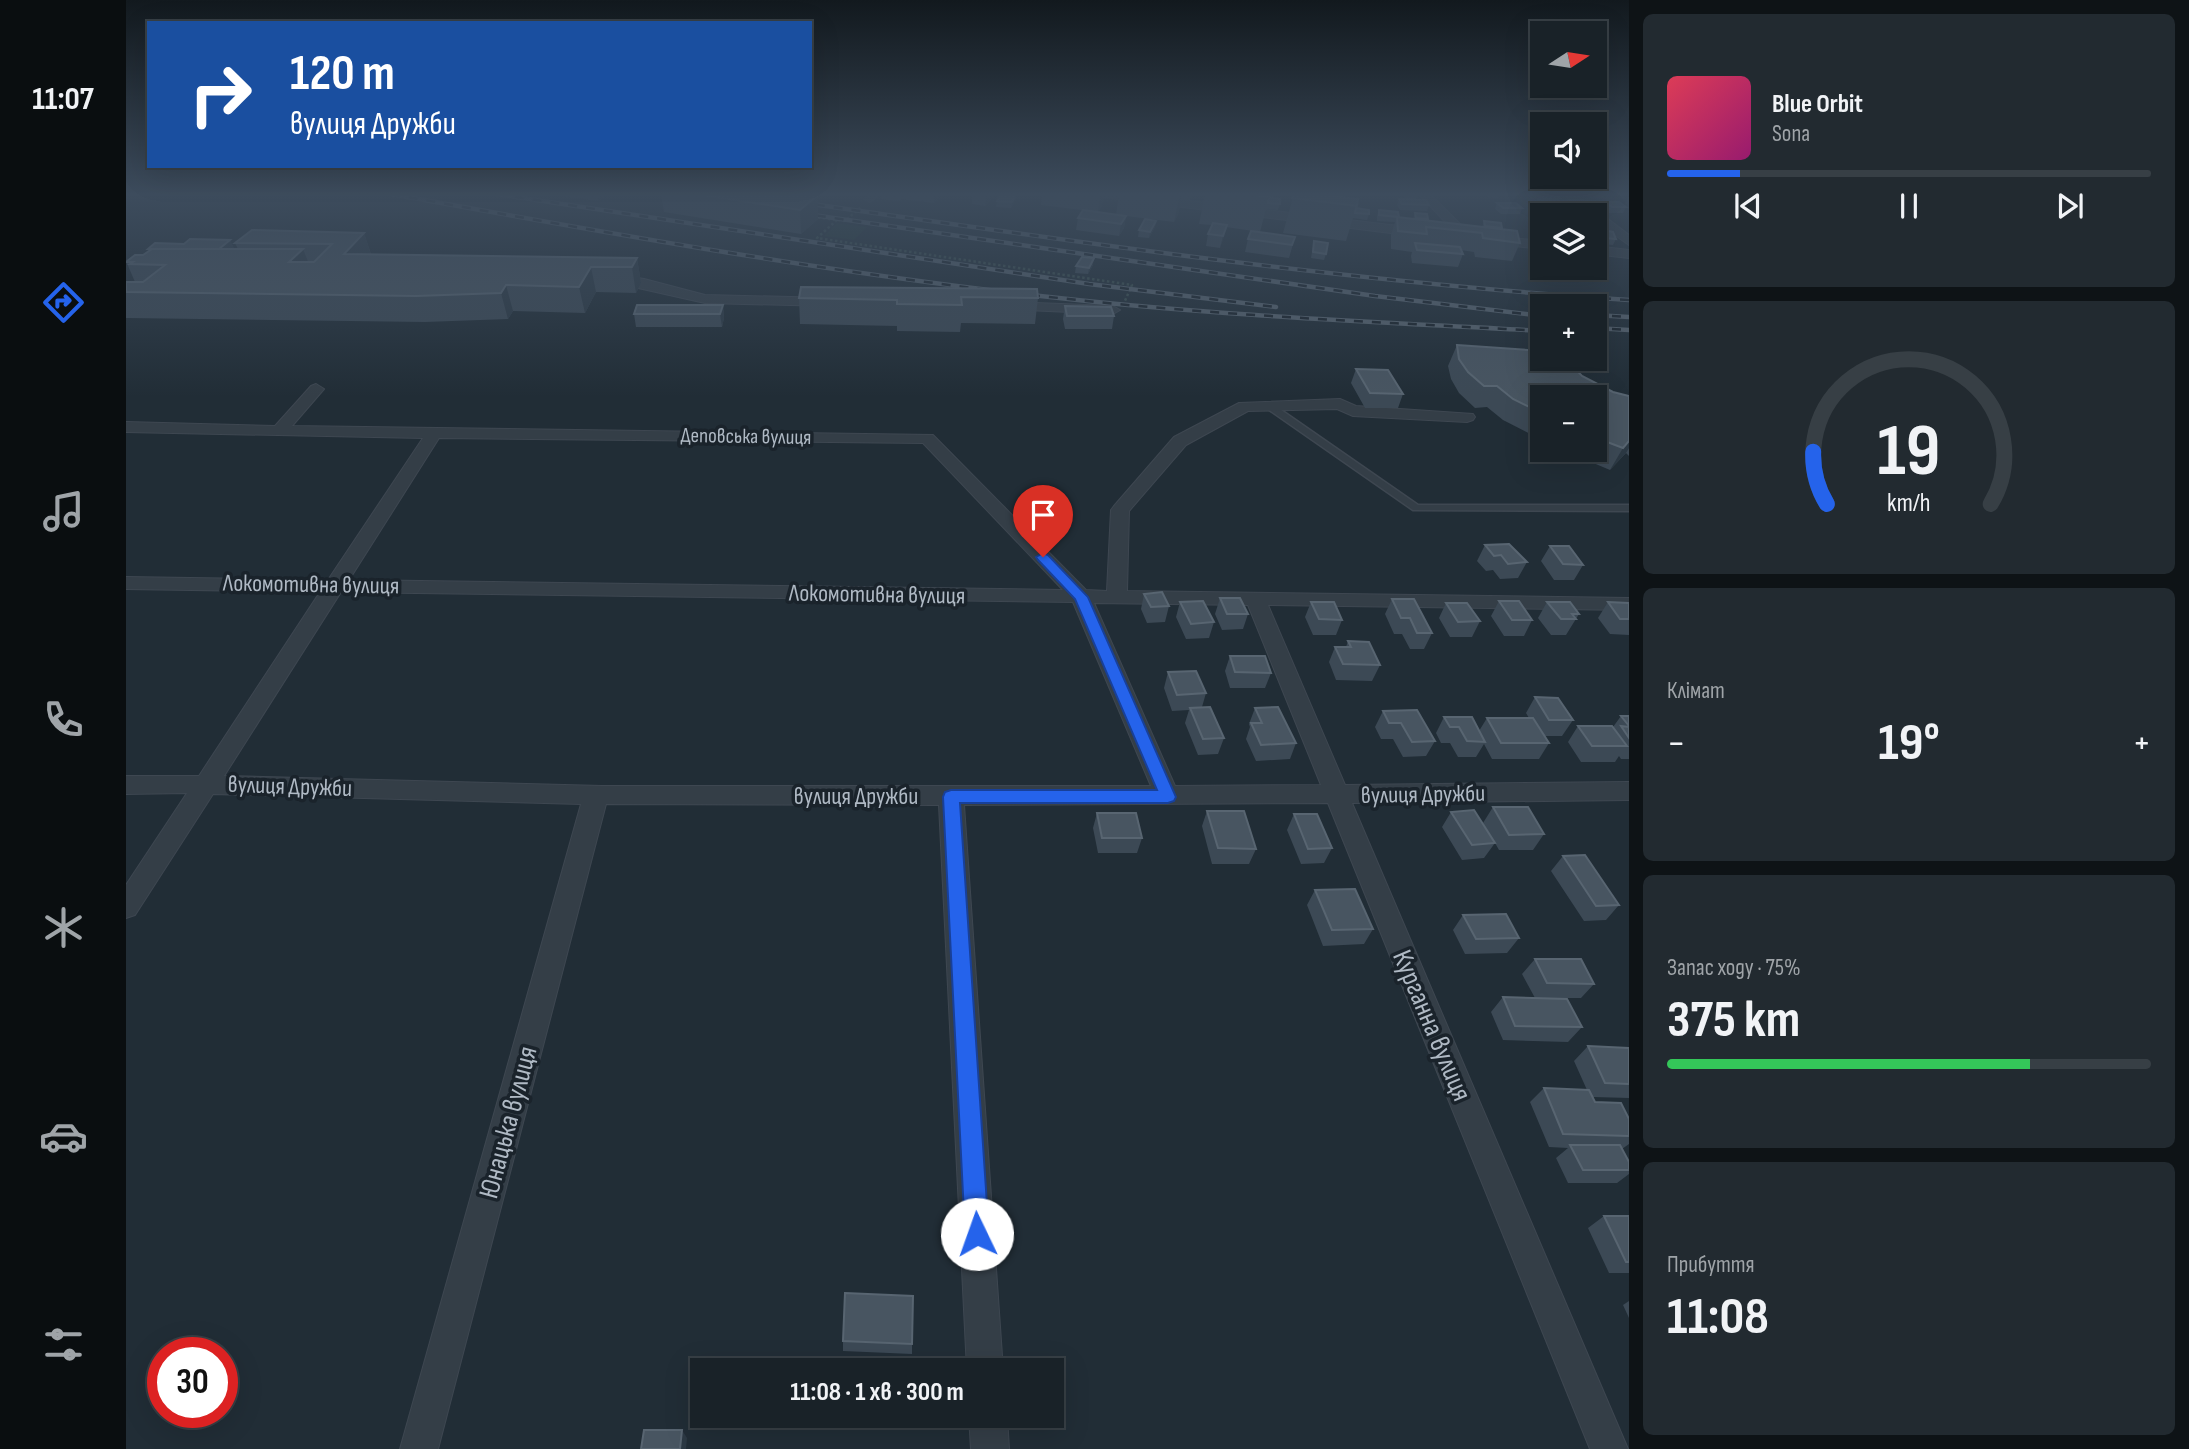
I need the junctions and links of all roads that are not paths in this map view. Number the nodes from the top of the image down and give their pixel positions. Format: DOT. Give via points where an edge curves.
graph roads {
  1 [pos="595,277"];
  2 [pos="841,302"];
  3 [pos="991,306"];
  4 [pos="1114,310"];
  5 [pos="316,389"];
  6 [pos="1268,405"];
  7 [pos="1466,416"];
  8 [pos="126,427"];
  9 [pos="280,430"];
  10 [pos="433,433"];
  11 [pos="1629,508"];
  12 [pos="126,583"];
  13 [pos="335,584"];
  14 [pos="1081,597"];
  15 [pos="1117,598"];
  16 [pos="1256,601"];
  17 [pos="1629,604"];
  18 [pos="207,783"];
  19 [pos="126,785"];
  20 [pos="1629,791"];
  21 [pos="596,795"];
  22 [pos="1337,795"];
  23 [pos="951,797"];
  24 [pos="1168,797"];
  25 [pos="126,907"];
  26 [pos="984,1358"];
  27 [pos="989,1428"];
  28 [pos="419,1449"];
  29 [pos="990,1449"];
  30 [pos="1609,1449"];
  1 -- 2 [label="street" via="644,283 705,299"];
  3 -- 4 [label="street"];
  5 -- 9 [label="street"];
  6 -- 7 [label="street" via="1340,404 1353,411"];
  6 -- 11 [label="lane" via="1416,508"];
  6 -- 15 [label="street" via="1245,406 1181,440 1120,510"];
  8 -- 9 [label="street, Деповська вулиця"];
  9 -- 10 [label="street, Деповська вулиця"];
  10 -- 13 [label="street"];
  10 -- 14 [label="street, Деповська вулиця" via="927,438"];
  12 -- 13 [label="street, Локомотивна вулиця"];
  13 -- 14 [label="street, Локомотивна вулиця"];
  13 -- 18 [label="street"];
  14 -- 15 [label="street, Локомотивна вулиця"];
  14 -- 24 [label="street, Деповська вулиця"];
  15 -- 16 [label="street, Локомотивна вулиця"];
  16 -- 17 [label="street, Локомотивна вулиця"];
  16 -- 22 [label="street, Курганна вулиця"];
  18 -- 19 [label="street, вулиця Дружби"];
  18 -- 21 [label="street, вулиця Дружби"];
  18 -- 25 [label="street"];
  20 -- 22 [label="street, вулиця Дружби"];
  21 -- 23 [label="street, вулиця Дружби"];
  21 -- 28 [label="street, Юнацька вулиця"];
  22 -- 24 [label="street, вулиця Дружби"];
  22 -- 30 [label="street, Курганна вулиця"];
  23 -- 24 [label="street, вулиця Дружби"];
  23 -- 26 [label="street"];
  27 -- 29 [label="street"];
}
